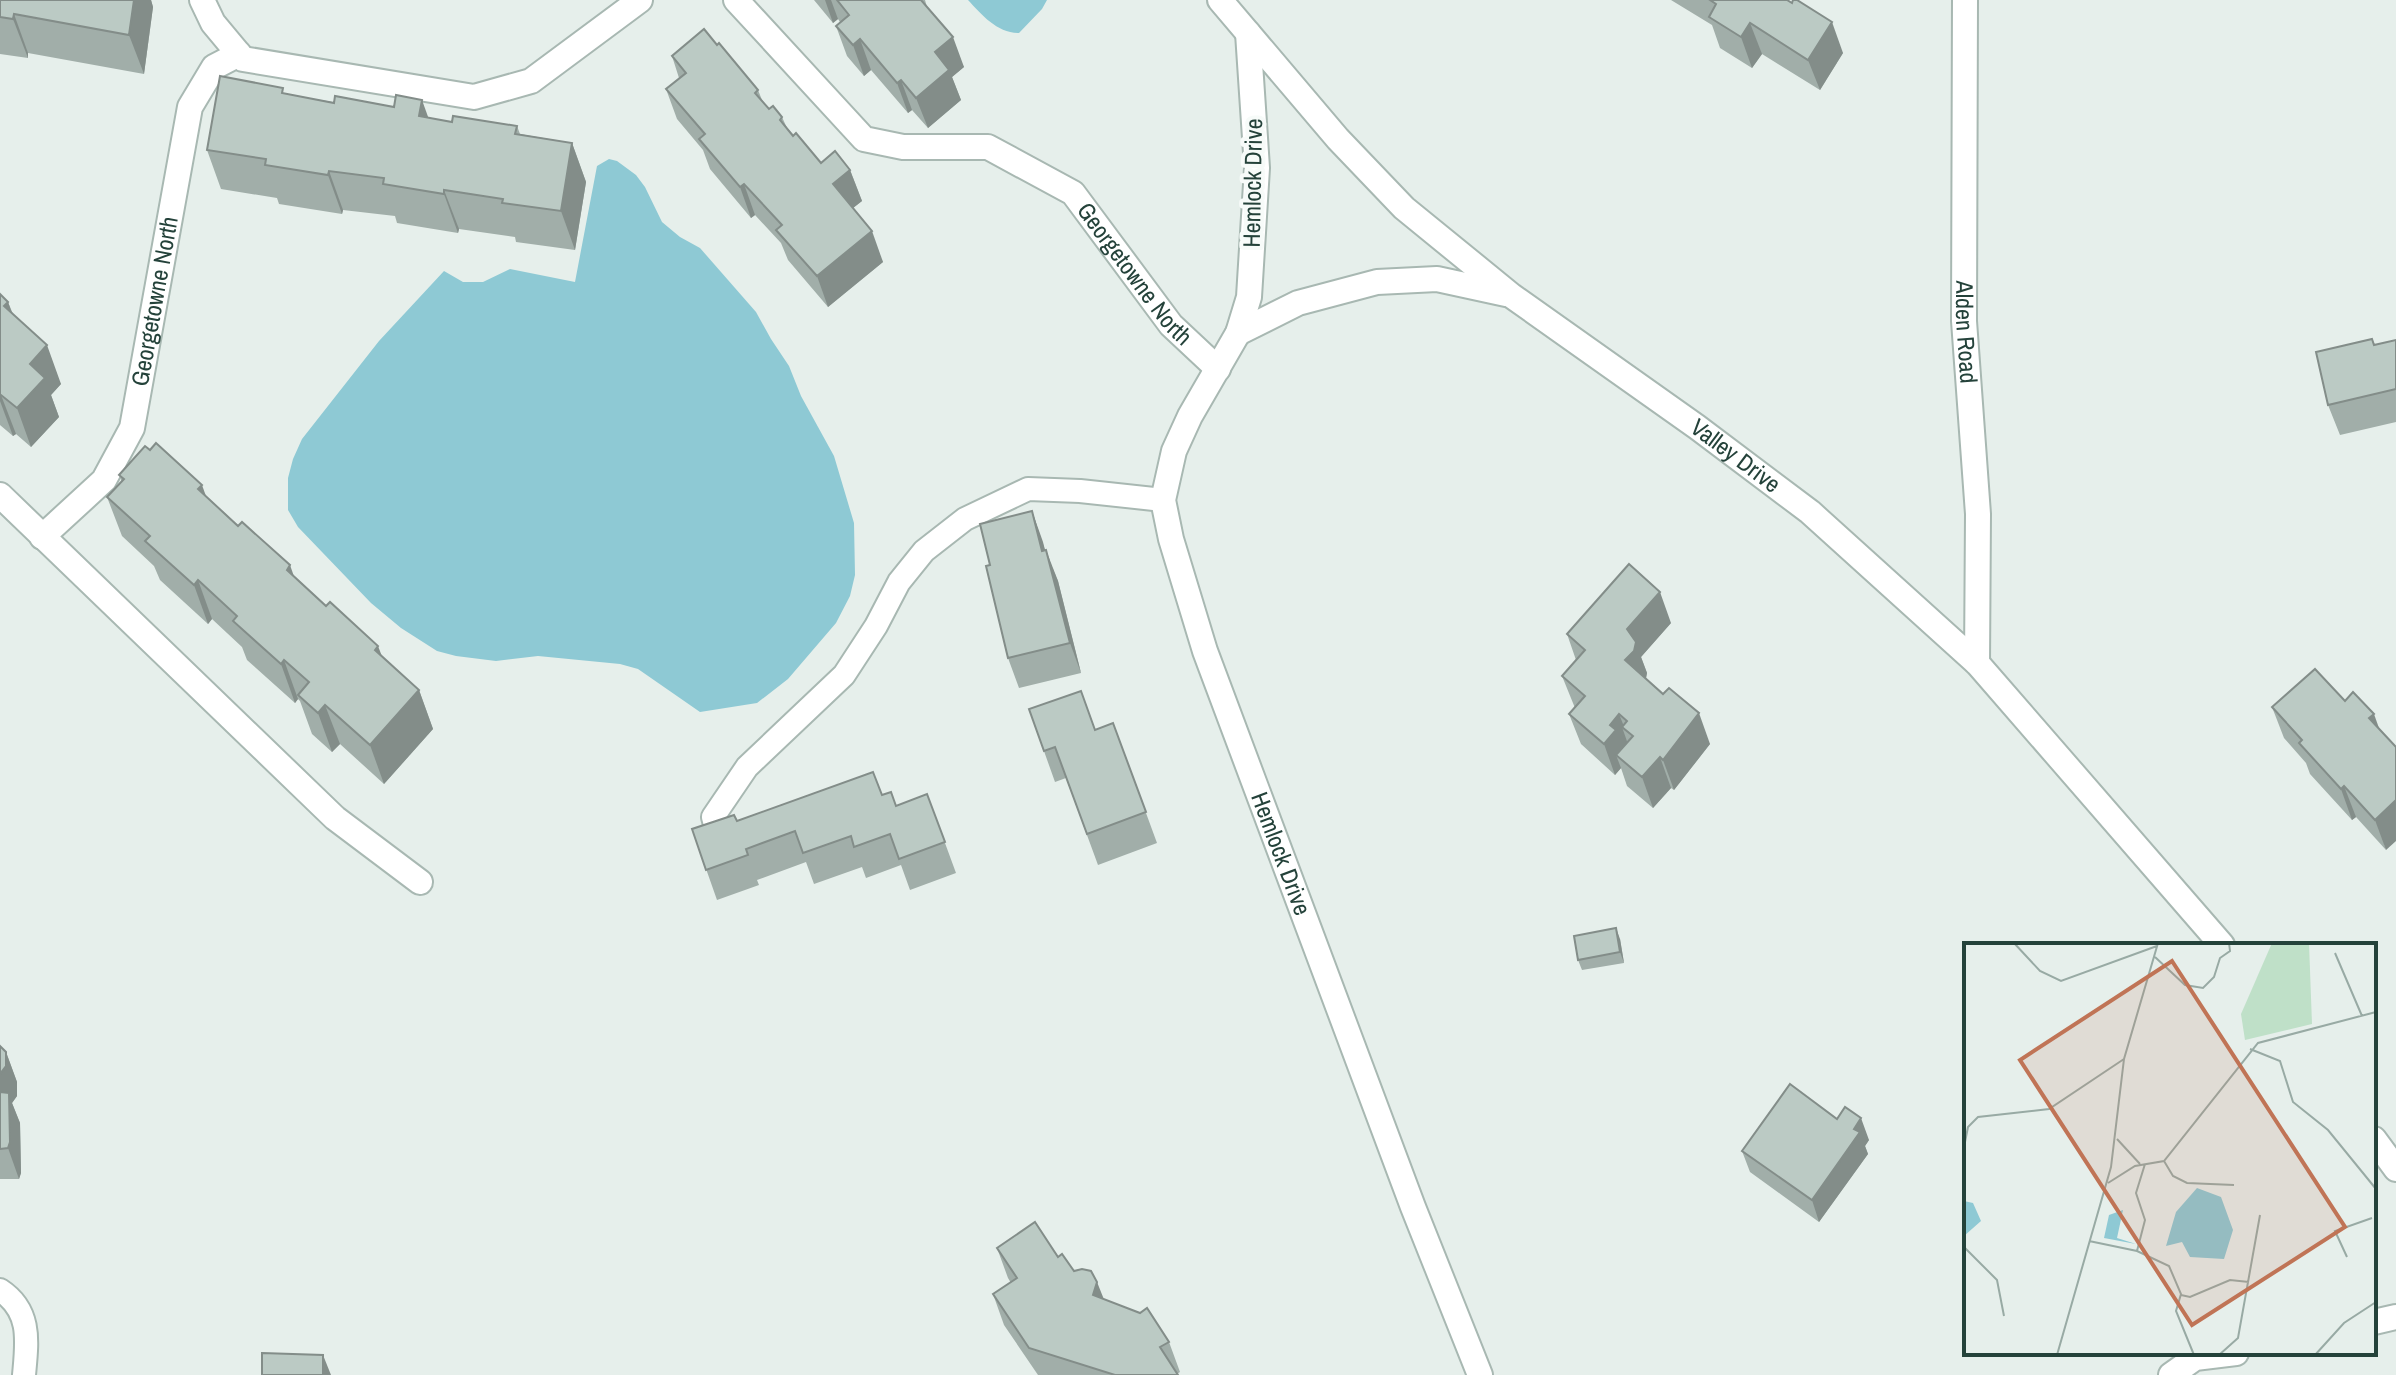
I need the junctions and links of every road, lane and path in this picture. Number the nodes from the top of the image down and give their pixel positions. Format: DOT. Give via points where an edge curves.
graph roads {
  1 [pos="202,0"];
  2 [pos="640,0"];
  3 [pos="736,0"];
  4 [pos="1220,0"];
  5 [pos="1965,0"];
  6 [pos="1248,33"];
  7 [pos="239,54"];
  8 [pos="1512,296"];
  9 [pos="1238,333"];
  10 [pos="1218,369"];
  11 [pos="0,495"];
  12 [pos="1163,500"];
  13 [pos="42,537"];
  14 [pos="1977,663"];
  15 [pos="721,846"];
  16 [pos="420,882"];
  17 [pos="2220,943"];
  18 [pos="2376,1142"];
  19 [pos="2396,1169"];
  20 [pos="0,1290"];
  21 [pos="2396,1317"];
  22 [pos="2376,1322"];
  23 [pos="2220,1355"];
  24 [pos="24,1375"];
  25 [pos="1480,1375"];
  26 [pos="2171,1375"];
  1 -- 7 [label="street"];
  2 -- 7 [label="street" via="531,81 474,97 243,59"];
  3 -- 10 [label="street, Georgetowne North" via="864,139 903,147 988,147 1073,193 1171,325"];
  4 -- 6 [label="street, Valley Drive"];
  5 -- 14 [label="street, Alden Road" via="1964,321 1978,514"];
  6 -- 8 [label="street, Valley Drive" via="1404,208"];
  6 -- 9 [label="street, Hemlock Drive" via="1257,168 1249,297"];
  7 -- 13 [label="street, Georgetowne North" via="214,67 190,107 132,428 104,480"];
  8 -- 9 [label="street" via="1437,279 1377,282 1298,303"];
  8 -- 14 [label="street, Valley Drive" via="1810,512"];
  9 -- 10 [label="street, Hemlock Drive"];
  10 -- 12 [label="street, Hemlock Drive" via="1174,451"];
  11 -- 13 [label="street"];
  12 -- 15 [label="lane" via="1028,489 965,519 924,551 899,582 844,675 747,767 713,817"];
  12 -- 25 [label="street, Hemlock Drive" via="1205,651"];
  13 -- 16 [label="street" via="335,818"];
  14 -- 17 [label="street, Valley Drive"];
  18 -- 19 [label="street"];
  20 -- 24 [label="lane" via="13,1299 28,1333"];
  21 -- 22 [label="street"];
  23 -- 26 [label="street" via="2195,1358"];
}
